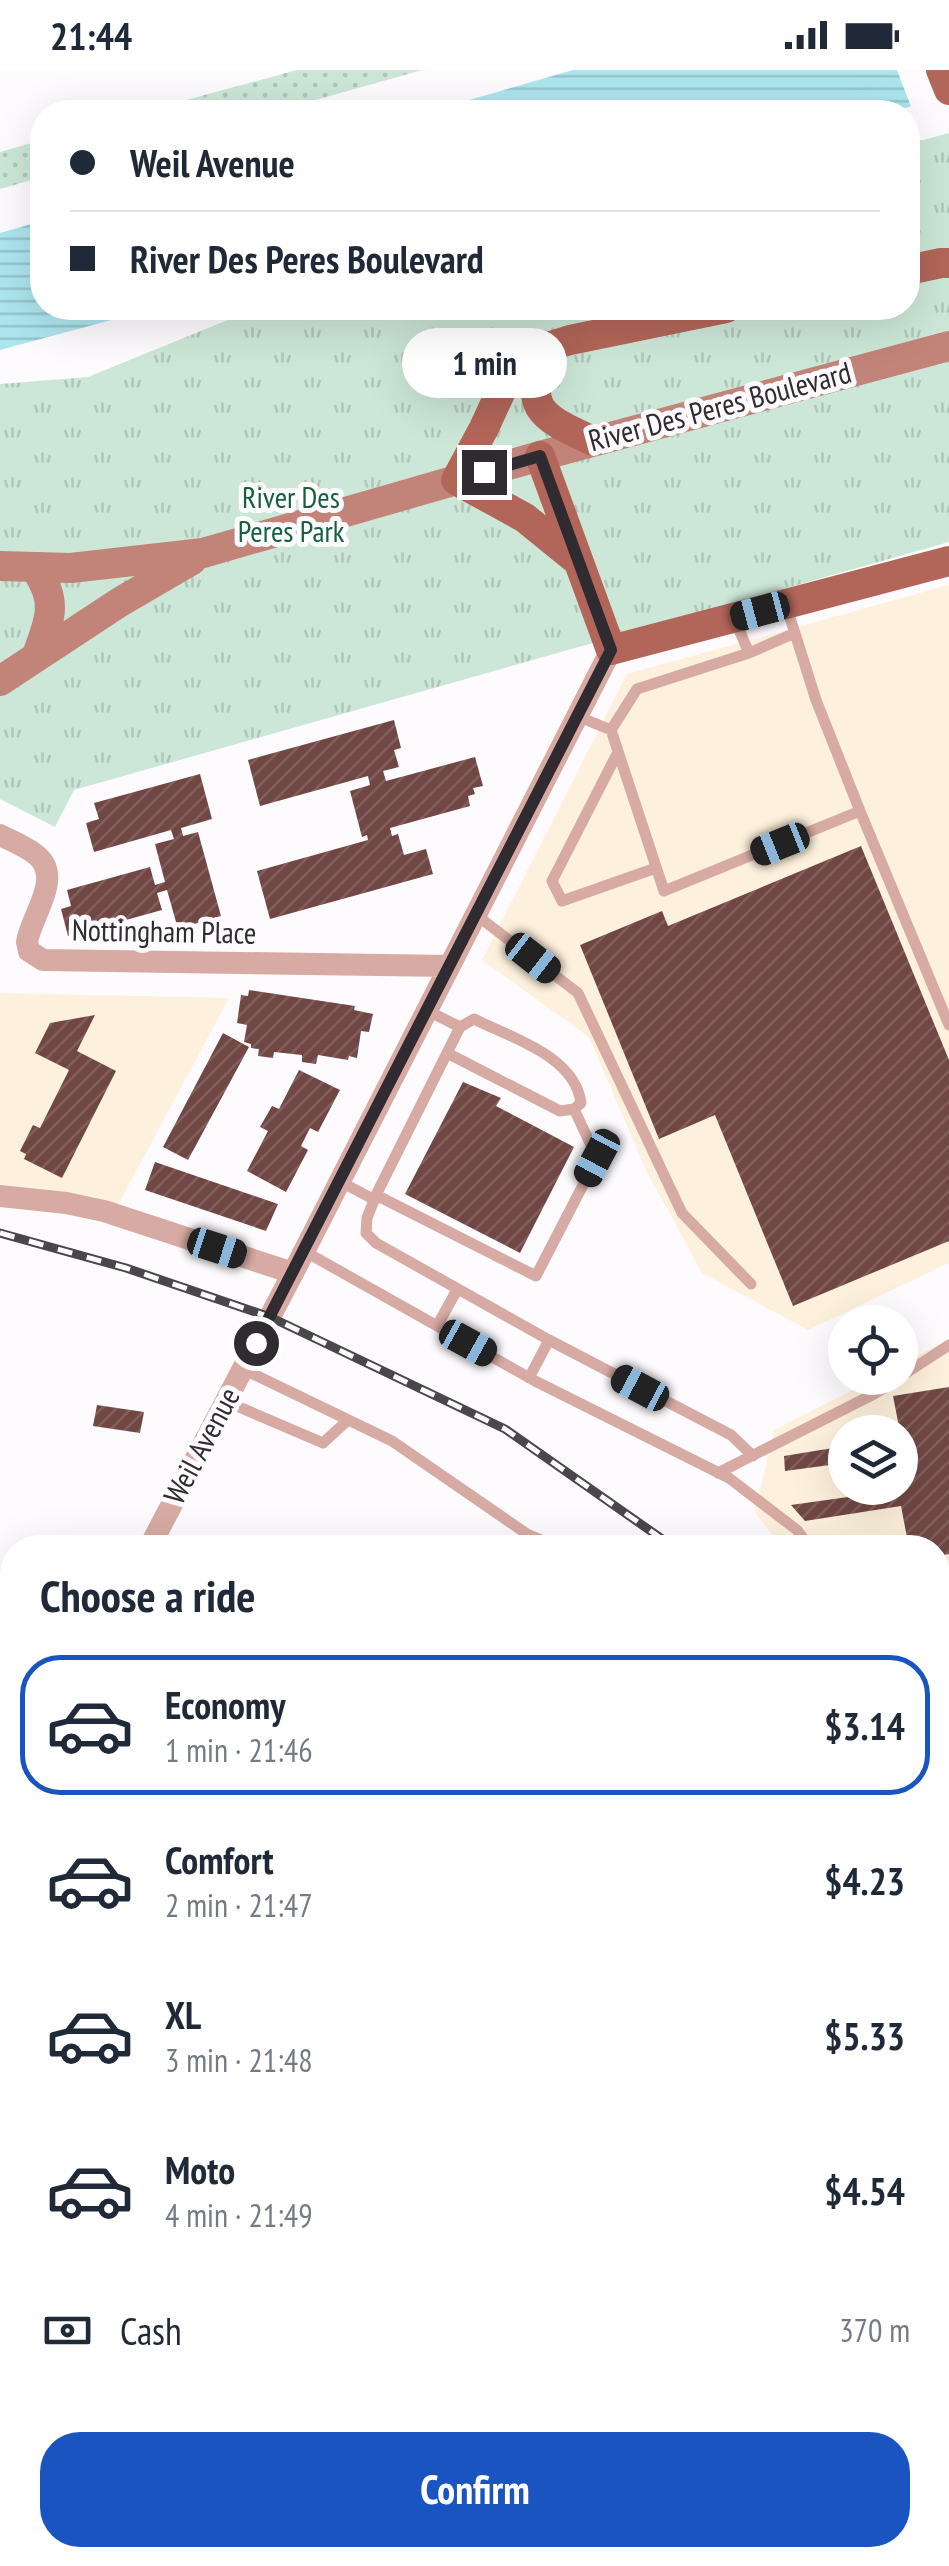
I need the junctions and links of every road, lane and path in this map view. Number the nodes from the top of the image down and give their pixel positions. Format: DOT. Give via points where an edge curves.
graph roads {
  1 [pos="941,70"];
  2 [pos="949,90"];
  3 [pos="946,260"];
  4 [pos="920,267"];
  5 [pos="668,320"];
  6 [pos="949,346"];
  7 [pos="548,348"];
  8 [pos="593,442"];
  9 [pos="540,456"];
  10 [pos="456,480"];
  11 [pos="203,553"];
  12 [pos="949,562"];
  13 [pos="581,563"];
  14 [pos="0,566"];
  15 [pos="35,568"];
  16 [pos="734,618"];
  17 [pos="790,618"];
  18 [pos="611,650"];
  19 [pos="748,653"];
  20 [pos="37,654"];
  21 [pos="0,681"];
  22 [pos="577,716"];
  23 [pos="611,730"];
  24 [pos="618,752"];
  25 [pos="860,811"];
  26 [pos="0,835"];
  27 [pos="656,868"];
  28 [pos="475,914"];
  29 [pos="448,966"];
  30 [pos="949,986"];
  31 [pos="935,991"];
  32 [pos="426,1010"];
  33 [pos="949,1025"];
  34 [pos="460,1027"];
  35 [pos="448,1054"];
  36 [pos="574,1109"];
  37 [pos="339,1181"];
  38 [pos="0,1196"];
  39 [pos="376,1198"];
  40 [pos="304,1251"];
  41 [pos="293,1273"];
  42 [pos="751,1284"];
  43 [pos="457,1290"];
  44 [pos="437,1326"];
  45 [pos="550,1340"];
  46 [pos="949,1345"];
  47 [pos="918,1365"];
  48 [pos="243,1368"];
  49 [pos="529,1378"];
  50 [pos="872,1395"];
  51 [pos="226,1401"];
  52 [pos="348,1420"];
  53 [pos="753,1456"];
  54 [pos="718,1473"];
  55 [pos="155,1535"];
  56 [pos="519,1535"];
  57 [pos="801,1535"];
  1 -- 2 [label="main road"];
  3 -- 4 [label="main road"];
  5 -- 7 [label="main road"];
  6 -- 8 [label="main road, River Des Peres Boulevard"];
  7 -- 8 [label="main road" via="536,372 540,410"];
  7 -- 10 [label="main road" via="525,354 515,365"];
  8 -- 9 [label="main road, River Des Peres Boulevard"];
  9 -- 10 [label="main road, River Des Peres Boulevard"];
  9 -- 13 [label="main road"];
  10 -- 11 [label="main road, River Des Peres Boulevard"];
  10 -- 13 [label="main road" via="525,518"];
  11 -- 15 [label="main road, River Des Peres Boulevard"];
  11 -- 20 [label="main road, River Des Peres Boulevard"];
  12 -- 17 [label="main road"];
  13 -- 18 [label="main road"];
  14 -- 15 [label="main road, River Des Peres Boulevard"];
  15 -- 20 [label="main road" via="51,598"];
  16 -- 17 [label="main road"];
  16 -- 18 [label="main road"];
  16 -- 19 [label="lane"];
  17 -- 19 [label="lane"];
  17 -- 25 [label="lane"];
  18 -- 22 [label="street, Weil Avenue"];
  19 -- 23 [label="lane" via="637,690"];
  20 -- 21 [label="main road, River Des Peres Boulevard"];
  22 -- 23 [label="lane"];
  22 -- 28 [label="street, Weil Avenue"];
  23 -- 24 [label="lane"];
  24 -- 27 [label="lane"];
  24 -- 27 [label="lane" via="552,880 562,902"];
  25 -- 27 [label="lane" via="664,891"];
  25 -- 31 [label="lane"];
  26 -- 29 [label="street, Nottingham Place" via="38,855 47,871 27,942 42,960"];
  28 -- 29 [label="street, Weil Avenue"];
  28 -- 42 [label="lane" via="578,994 682,1213"];
  29 -- 32 [label="street, Weil Avenue"];
  30 -- 31 [label="lane"];
  31 -- 33 [label="lane"];
  32 -- 34 [label="lane"];
  32 -- 37 [label="street, Weil Avenue"];
  34 -- 35 [label="lane"];
  34 -- 36 [label="lane" via="474,1019 557,1060 580,1090"];
  35 -- 36 [label="lane" via="560,1111"];
  35 -- 39 [label="lane"];
  36 -- 39 [label="lane" via="597,1158 536,1276"];
  37 -- 39 [label="lane"];
  37 -- 40 [label="street, Weil Avenue"];
  38 -- 41 [label="street" via="104,1211"];
  39 -- 43 [label="lane" via="366,1233"];
  40 -- 41 [label="street, Weil Avenue"];
  40 -- 44 [label="lane"];
  41 -- 48 [label="street, Weil Avenue"];
  43 -- 44 [label="lane"];
  43 -- 45 [label="lane"];
  44 -- 49 [label="lane"];
  45 -- 49 [label="lane"];
  45 -- 53 [label="lane" via="731,1435"];
  46 -- 47 [label="lane"];
  48 -- 51 [label="street, Weil Avenue"];
  48 -- 52 [label="lane"];
  49 -- 54 [label="lane"];
  50 -- 53 [label="lane"];
  51 -- 52 [label="lane" via="323,1443"];
  51 -- 55 [label="street, Weil Avenue"];
  52 -- 56 [label="lane" via="480,1500"];
  53 -- 54 [label="lane"];
  54 -- 57 [label="lane"];
}
